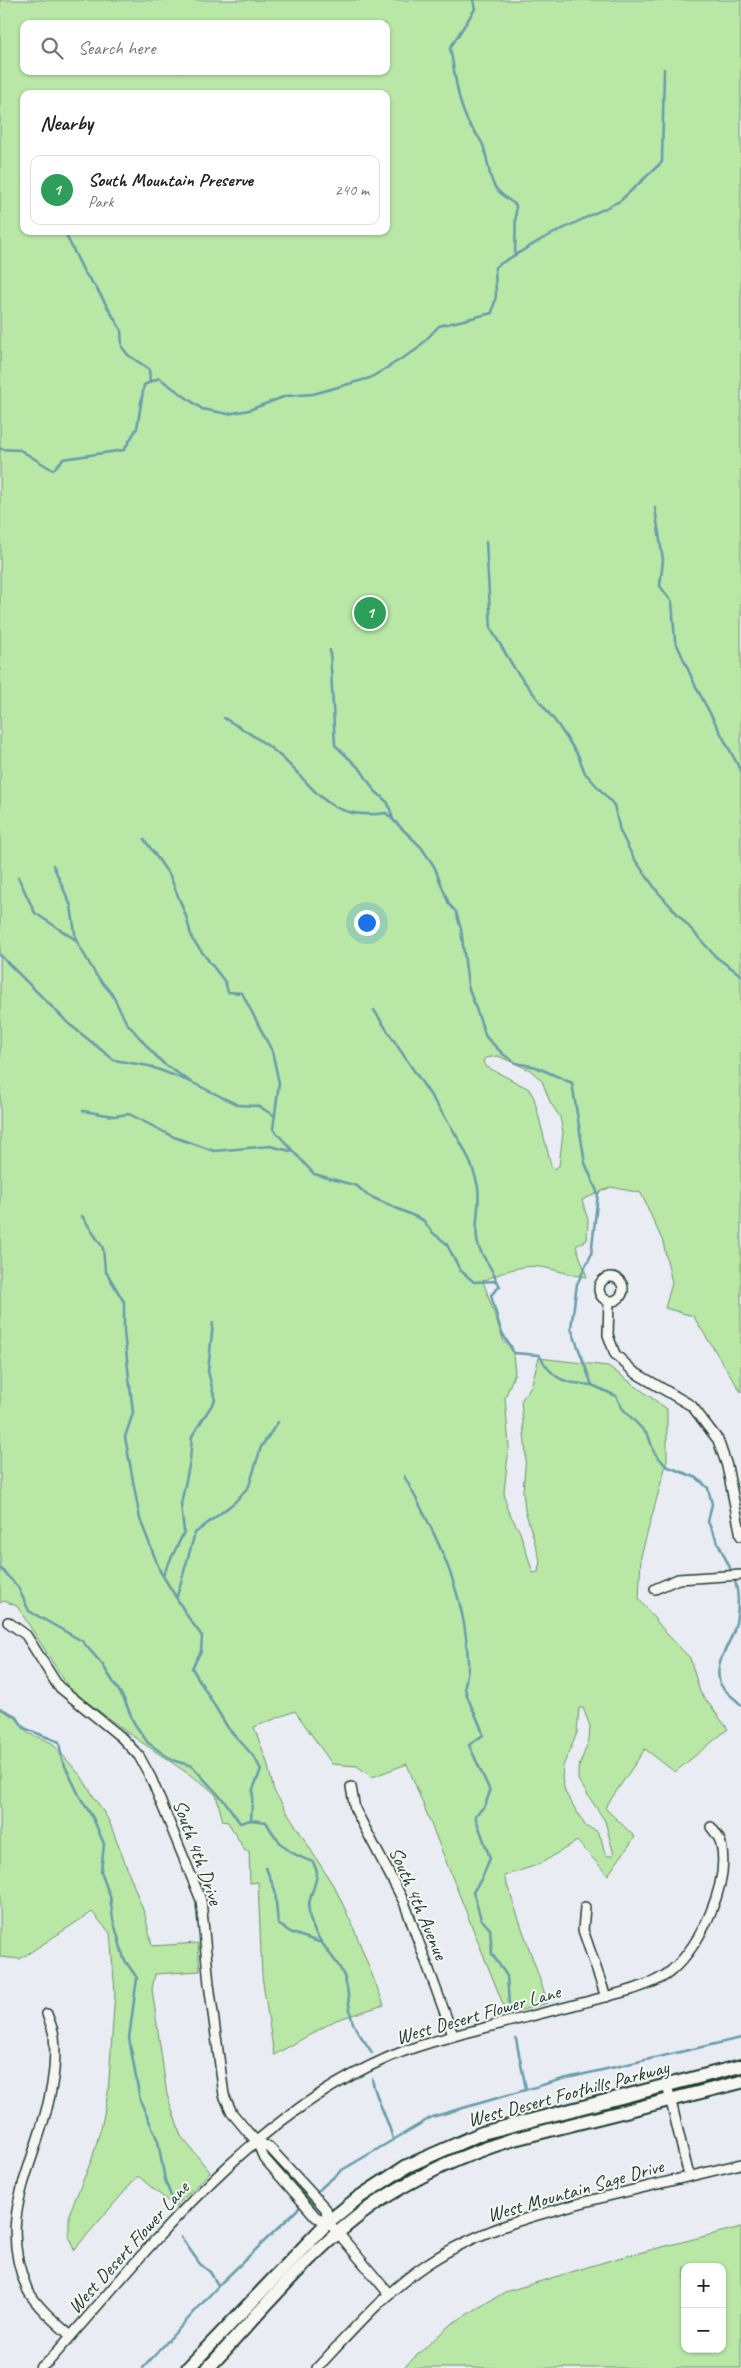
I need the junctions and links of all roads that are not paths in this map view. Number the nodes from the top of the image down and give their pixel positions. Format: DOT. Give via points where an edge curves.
graph roads {
  1 [pos="609,1301"];
  2 [pos="741,1536"];
  3 [pos="741,1575"];
  4 [pos="655,1589"];
  5 [pos="8,1622"];
  6 [pos="351,1787"];
  7 [pos="712,1827"];
  8 [pos="584,1907"];
  9 [pos="606,1997"];
  10 [pos="47,2014"];
  11 [pos="453,2035"];
  12 [pos="741,2066"];
  13 [pos="741,2082"];
  14 [pos="667,2085"];
  15 [pos="671,2101"];
  16 [pos="257,2142"];
  17 [pos="282,2162"];
  18 [pos="741,2164"];
  19 [pos="274,2169"];
  20 [pos="689,2176"];
  21 [pos="328,2222"];
  22 [pos="338,2234"];
  23 [pos="389,2294"];
  24 [pos="71,2336"];
  25 [pos="40,2368"];
  26 [pos="188,2368"];
  27 [pos="208,2368"];
  28 [pos="317,2368"];
  1 -- 2 [label="street" via="608,1335 615,1354 634,1372 692,1406 718,1440 727,1466"];
  3 -- 4 [label="street" via="678,1579"];
  5 -- 16 [label="street, South 4th Drive" via="26,1635 58,1686 121,1737 139,1756 151,1778 201,1900 224,2095 232,2113"];
  6 -- 11 [label="street, South 4th Avenue" via="355,1809 404,1902"];
  7 -- 9 [label="street, West Desert Flower Lane" via="721,1842 722,1873 699,1938 671,1972 654,1982"];
  8 -- 9 [label="street" via="585,1937"];
  9 -- 11 [label="street, West Desert Flower Lane"];
  10 -- 24 [label="street" via="54,2035 50,2090 44,2121 14,2201 11,2243 16,2268 28,2290 40,2307"];
  11 -- 16 [label="street, West Desert Flower Lane" via="388,2057 333,2085"];
  12 -- 14 [label="street, West Desert Foothills Parkway"];
  13 -- 15 [label="street, West Desert Foothills Parkway"];
  14 -- 15 [label="street"];
  14 -- 21 [label="street, West Desert Foothills Parkway" via="467,2138 394,2174"];
  15 -- 20 [label="street"];
  15 -- 22 [label="street, West Desert Foothills Parkway" via="529,2135 481,2150 408,2184"];
  16 -- 17 [label="street, South 4th Drive" via="270,2147"];
  16 -- 19 [label="street, South 4th Drive"];
  16 -- 24 [label="street, West Desert Flower Lane" via="194,2197"];
  17 -- 19 [label="street"];
  17 -- 21 [label="street, South 4th Drive" via="326,2210"];
  18 -- 20 [label="street, West Mountain Sage Drive"];
  19 -- 21 [label="street, South 4th Drive" via="316,2217"];
  20 -- 23 [label="street, West Mountain Sage Drive" via="493,2229 426,2264"];
  21 -- 22 [label="street, South 4th Drive"];
  21 -- 26 [label="street, West Desert Foothills Parkway"];
  22 -- 23 [label="street, South 4th Drive"];
  22 -- 27 [label="street, West Desert Foothills Parkway"];
  23 -- 28 [label="street, West Mountain Sage Drive"];
  24 -- 25 [label="street, West Desert Flower Lane"];
}
